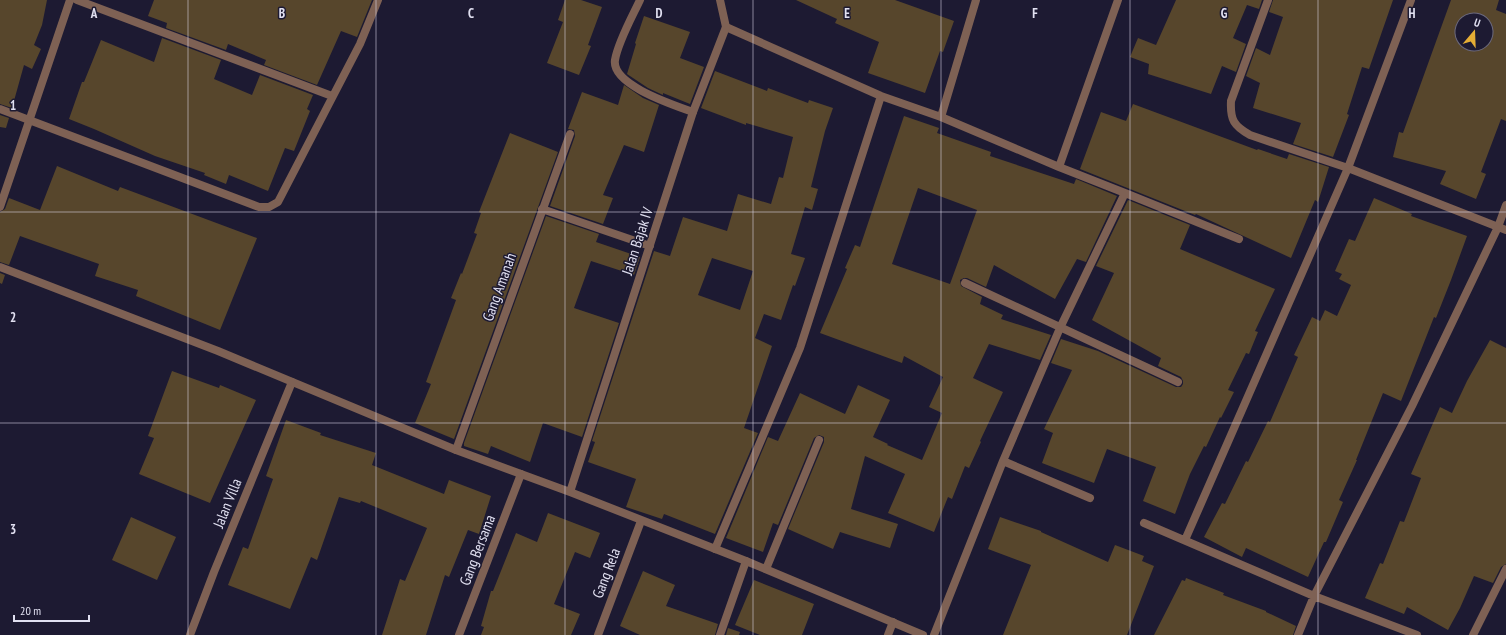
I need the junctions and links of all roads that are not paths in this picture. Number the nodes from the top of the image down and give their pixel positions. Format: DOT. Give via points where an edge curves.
graph roads {
  1 [pos="70,0"];
  2 [pos="77,0"];
  3 [pos="378,0"];
  4 [pos="640,0"];
  5 [pos="720,0"];
  6 [pos="976,0"];
  7 [pos="1118,0"];
  8 [pos="1268,0"];
  9 [pos="1412,0"];
  10 [pos="726,27"];
  11 [pos="332,96"];
  12 [pos="881,96"];
  13 [pos="0,109"];
  14 [pos="693,112"];
  15 [pos="941,117"];
  16 [pos="28,120"];
  17 [pos="570,134"];
  18 [pos="1059,167"];
  19 [pos="1348,168"];
  20 [pos="1125,193"];
  21 [pos="1506,205"];
  22 [pos="0,207"];
  23 [pos="542,209"];
  24 [pos="1498,227"];
  25 [pos="1506,230"];
  26 [pos="1239,240"];
  27 [pos="650,246"];
  28 [pos="0,267"];
  29 [pos="965,283"];
  30 [pos="1060,328"];
  31 [pos="292,382"];
  32 [pos="1178,382"];
  33 [pos="819,440"];
  34 [pos="456,450"];
  35 [pos="1003,461"];
  36 [pos="521,474"];
  37 [pos="570,492"];
  38 [pos="1090,498"];
  39 [pos="641,521"];
  40 [pos="1144,522"];
  41 [pos="1185,540"];
  42 [pos="715,549"];
  43 [pos="746,561"];
  44 [pos="766,569"];
  45 [pos="1506,569"];
  46 [pos="1314,596"];
  47 [pos="893,622"];
  48 [pos="190,635"];
  49 [pos="459,635"];
  50 [pos="598,635"];
  51 [pos="720,635"];
  52 [pos="888,635"];
  53 [pos="923,635"];
  54 [pos="934,635"];
  55 [pos="1298,635"];
  56 [pos="1417,635"];
  57 [pos="1473,635"];
  1 -- 16 [label="street"];
  2 -- 11 [label="street"];
  3 -- 11 [label="street" via="360,44"];
  4 -- 14 [label="street" via="614,61 616,69 628,83"];
  5 -- 10 [label="street"];
  6 -- 15 [label="street"];
  7 -- 18 [label="street"];
  8 -- 19 [label="street" via="1231,101 1230,111 1234,122 1239,129 1250,135"];
  9 -- 19 [label="street"];
  10 -- 12 [label="street"];
  10 -- 14 [label="street, Jalan Bajak IV"];
  11 -- 16 [label="street" via="278,202 269,207 259,207"];
  12 -- 15 [label="street"];
  12 -- 42 [label="street" via="800,348"];
  13 -- 16 [label="street"];
  14 -- 27 [label="street, Jalan Bajak IV"];
  15 -- 18 [label="street"];
  16 -- 22 [label="street"];
  17 -- 23 [label="street, Gang Amanah"];
  18 -- 20 [label="street"];
  19 -- 24 [label="street"];
  19 -- 41 [label="street"];
  20 -- 26 [label="street"];
  20 -- 30 [label="street"];
  21 -- 24 [label="street"];
  23 -- 27 [label="street"];
  23 -- 34 [label="street, Gang Amanah"];
  24 -- 25 [label="street"];
  24 -- 46 [label="street" via="1412,406"];
  27 -- 37 [label="street, Jalan Bajak IV"];
  28 -- 31 [label="street"];
  29 -- 30 [label="street"];
  30 -- 32 [label="street"];
  30 -- 35 [label="street"];
  31 -- 34 [label="street"];
  31 -- 48 [label="street, Jalan Villa"];
  33 -- 44 [label="street"];
  34 -- 36 [label="street"];
  35 -- 38 [label="street"];
  35 -- 54 [label="street"];
  36 -- 37 [label="street"];
  36 -- 49 [label="street, Gang Bersama"];
  37 -- 39 [label="street"];
  39 -- 42 [label="street"];
  39 -- 50 [label="street, Gang Rela"];
  40 -- 41 [label="street"];
  41 -- 46 [label="street"];
  42 -- 43 [label="street"];
  43 -- 44 [label="street"];
  43 -- 51 [label="street"];
  44 -- 47 [label="street"];
  45 -- 57 [label="street"];
  46 -- 55 [label="street"];
  46 -- 56 [label="street"];
  47 -- 52 [label="street"];
  47 -- 53 [label="street"];
}
